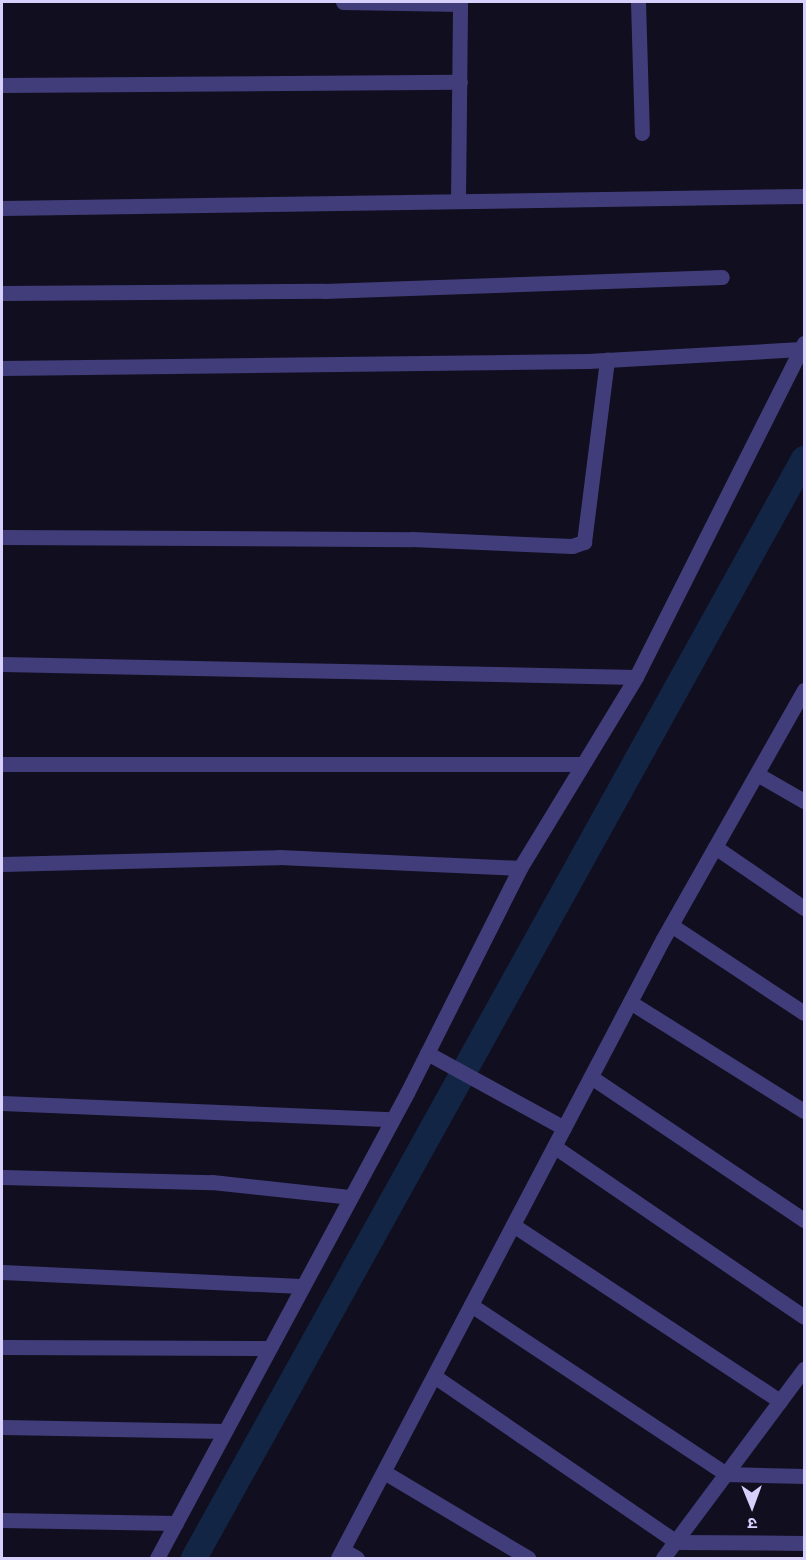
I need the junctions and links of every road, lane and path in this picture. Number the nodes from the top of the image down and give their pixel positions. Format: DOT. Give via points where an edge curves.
graph roads {
  1 [pos="343,2"];
  2 [pos="639,2"];
  3 [pos="460,3"];
  4 [pos="460,82"];
  5 [pos="2,85"];
  6 [pos="642,133"];
  7 [pos="804,196"];
  8 [pos="458,200"];
  9 [pos="2,208"];
  10 [pos="722,277"];
  11 [pos="2,293"];
  12 [pos="803,346"];
  13 [pos="607,359"];
  14 [pos="2,368"];
  15 [pos="2,537"];
  16 [pos="2,664"];
  17 [pos="636,677"];
  18 [pos="804,692"];
  19 [pos="2,764"];
  20 [pos="581,764"];
  21 [pos="757,774"];
  22 [pos="804,801"];
  23 [pos="715,847"];
  24 [pos="2,864"];
  25 [pos="520,868"];
  26 [pos="804,908"];
  27 [pos="671,925"];
  28 [pos="630,1002"];
  29 [pos="804,1013"];
  30 [pos="427,1053"];
  31 [pos="591,1077"];
  32 [pos="2,1103"];
  33 [pos="804,1111"];
  34 [pos="391,1119"];
  35 [pos="564,1128"];
  36 [pos="555,1148"];
  37 [pos="2,1177"];
  38 [pos="349,1197"];
  39 [pos="804,1220"];
  40 [pos="513,1225"];
  41 [pos="2,1272"];
  42 [pos="301,1286"];
  43 [pos="471,1305"];
  44 [pos="804,1317"];
  45 [pos="2,1347"];
  46 [pos="269,1348"];
  47 [pos="804,1369"];
  48 [pos="434,1376"];
  49 [pos="799,1384"];
  50 [pos="780,1401"];
  51 [pos="2,1427"];
  52 [pos="225,1431"];
  53 [pos="384,1472"];
  54 [pos="726,1474"];
  55 [pos="804,1476"];
  56 [pos="2,1520"];
  57 [pos="176,1522"];
  58 [pos="676,1542"];
  59 [pos="804,1543"];
  60 [pos="340,1554"];
  61 [pos="158,1558"];
  62 [pos="357,1558"];
  63 [pos="528,1558"];
  64 [pos="663,1558"];
  1 -- 3 [label="street"];
  2 -- 6 [label="street"];
  3 -- 4 [label="street"];
  4 -- 5 [label="street"];
  4 -- 8 [label="street"];
  7 -- 8 [label="street"];
  8 -- 9 [label="street"];
  10 -- 11 [label="street" via="324,291"];
  12 -- 13 [label="street"];
  12 -- 17 [label="street"];
  13 -- 14 [label="street"];
  13 -- 15 [label="street" via="584,542 572,546 412,539"];
  16 -- 17 [label="street"];
  17 -- 20 [label="street"];
  18 -- 21 [label="street"];
  19 -- 20 [label="street"];
  20 -- 25 [label="street"];
  21 -- 22 [label="street"];
  21 -- 23 [label="street"];
  23 -- 26 [label="street"];
  23 -- 27 [label="street"];
  24 -- 25 [label="street" via="279,857"];
  25 -- 30 [label="street"];
  27 -- 28 [label="street"];
  27 -- 29 [label="street"];
  28 -- 31 [label="street"];
  28 -- 33 [label="street"];
  30 -- 34 [label="street"];
  30 -- 35 [label="street"];
  31 -- 35 [label="street"];
  31 -- 39 [label="street"];
  32 -- 34 [label="street"];
  34 -- 38 [label="street"];
  35 -- 36 [label="street"];
  36 -- 40 [label="street"];
  36 -- 44 [label="street"];
  37 -- 38 [label="street" via="212,1182"];
  38 -- 42 [label="street"];
  40 -- 43 [label="street"];
  40 -- 50 [label="street"];
  41 -- 42 [label="street"];
  42 -- 46 [label="street"];
  43 -- 48 [label="street"];
  43 -- 54 [label="street"];
  45 -- 46 [label="street"];
  46 -- 52 [label="street"];
  47 -- 49 [label="street"];
  48 -- 53 [label="street"];
  48 -- 58 [label="street"];
  49 -- 50 [label="street"];
  50 -- 54 [label="street"];
  51 -- 52 [label="street"];
  52 -- 57 [label="street"];
  53 -- 60 [label="street"];
  53 -- 63 [label="street"];
  54 -- 55 [label="street"];
  54 -- 58 [label="street"];
  56 -- 57 [label="street"];
  57 -- 61 [label="street"];
  58 -- 59 [label="street"];
  58 -- 64 [label="street"];
  60 -- 62 [label="street"];
}
